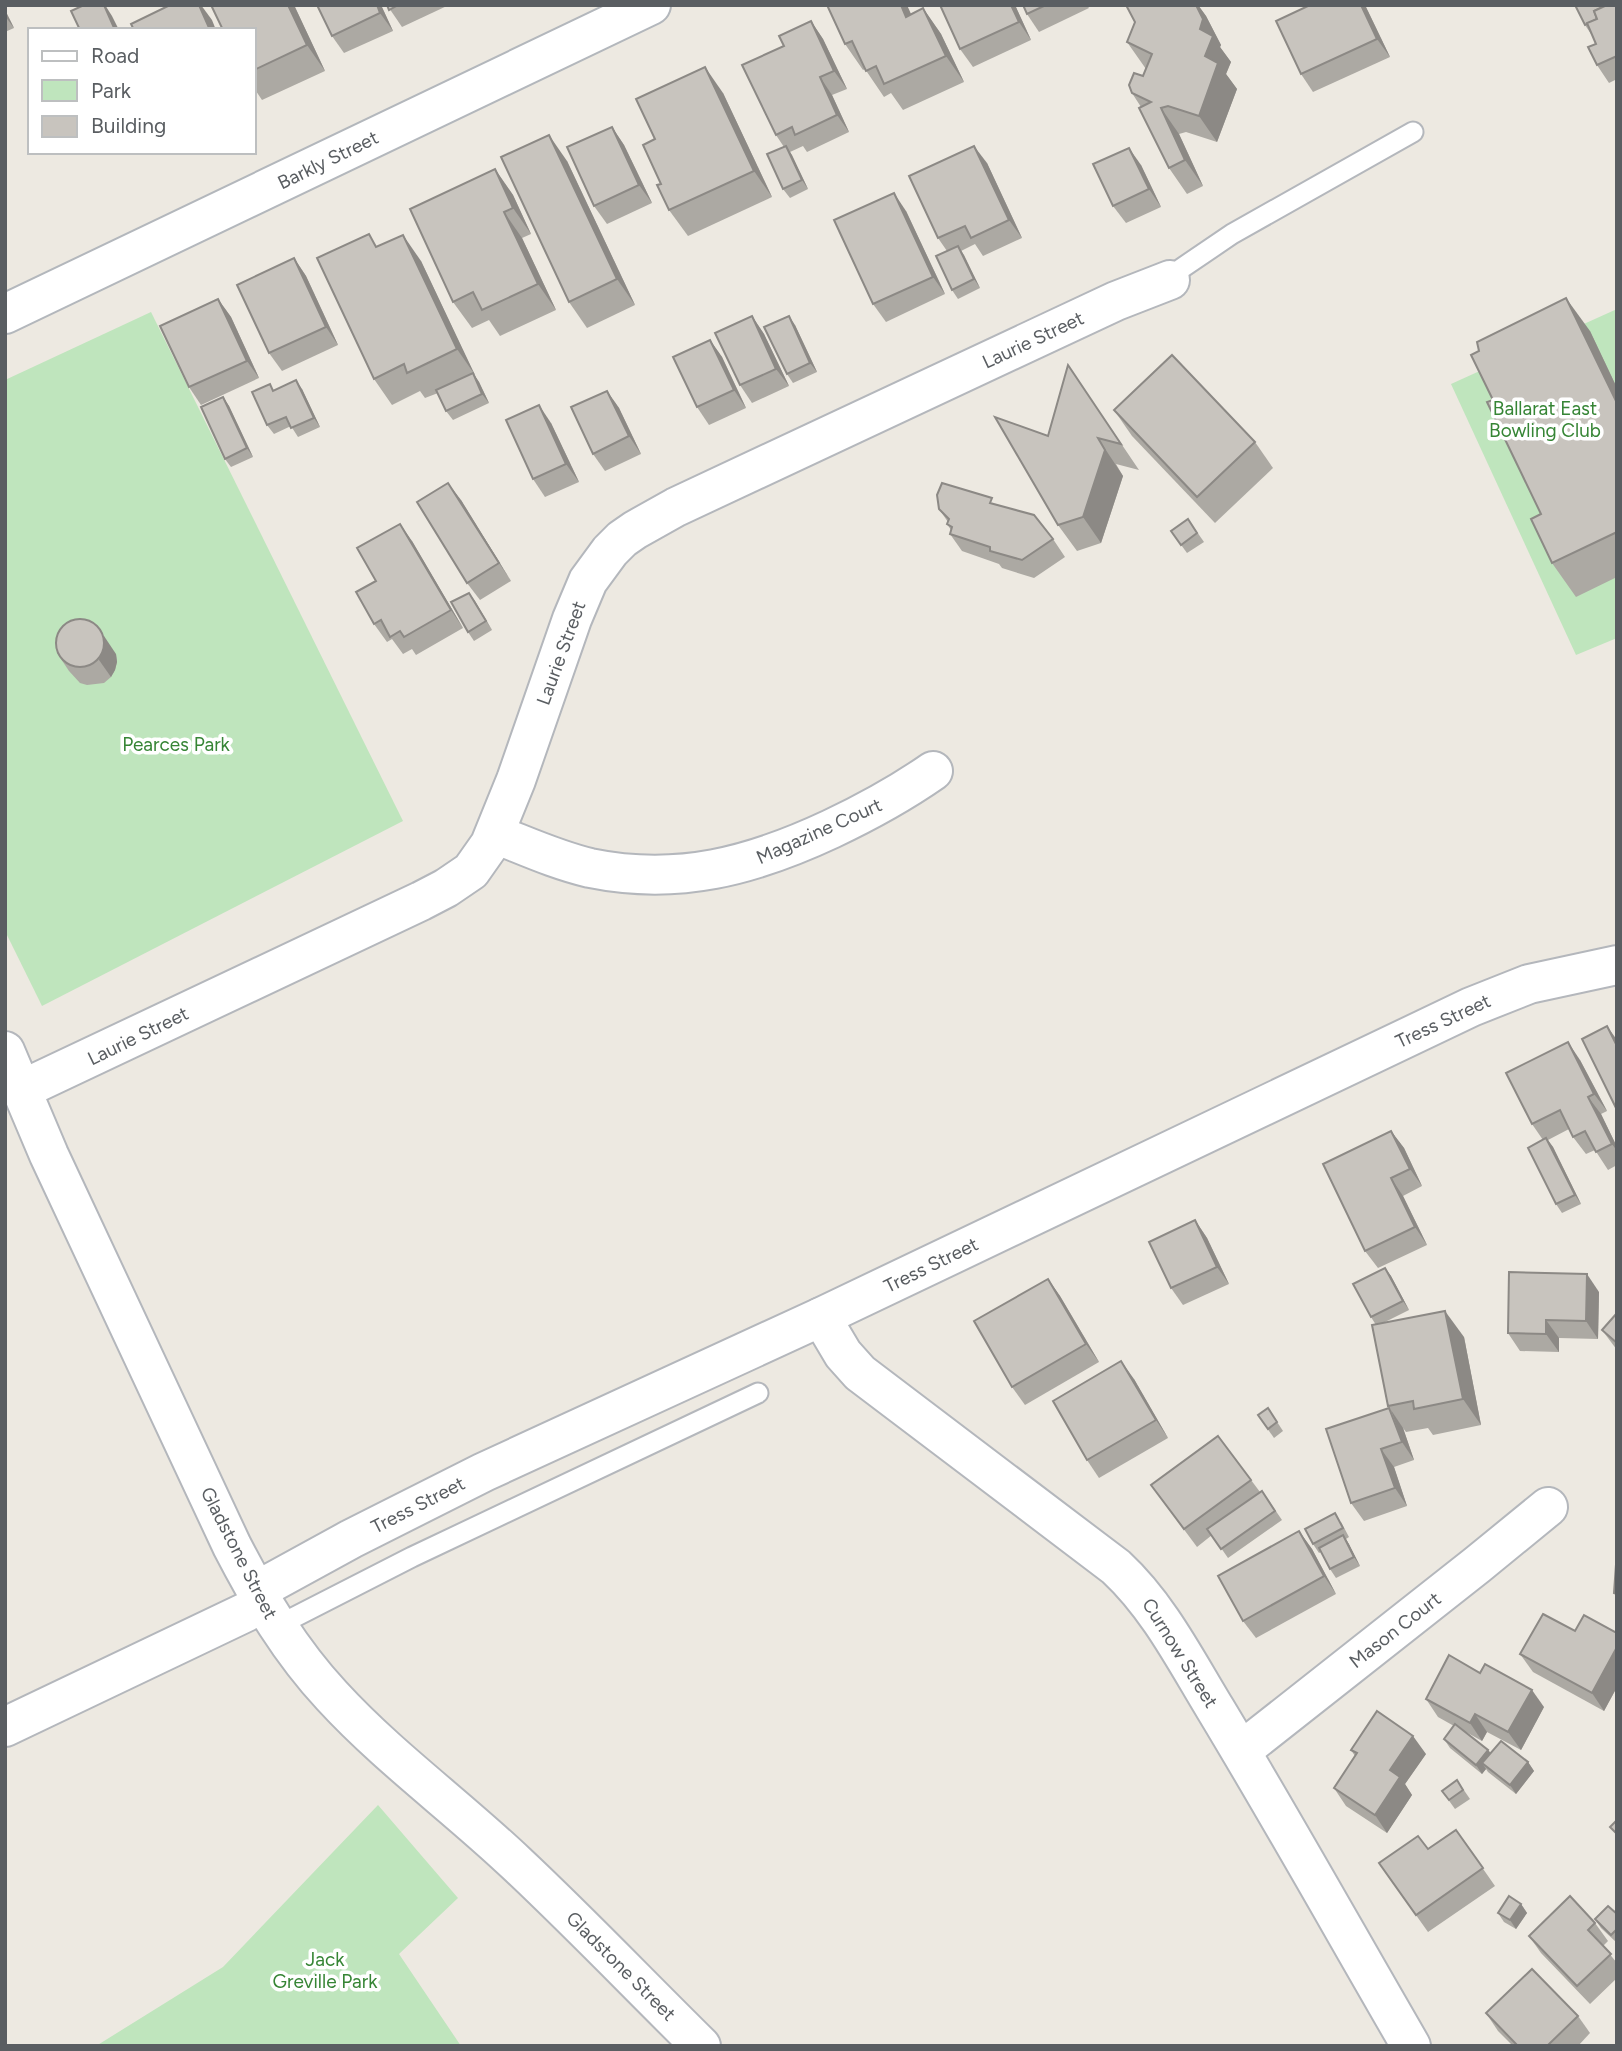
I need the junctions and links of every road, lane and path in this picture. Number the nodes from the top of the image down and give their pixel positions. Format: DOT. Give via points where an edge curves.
graph roads {
  1 [pos="651,5"];
  2 [pos="1413,132"];
  3 [pos="1170,280"];
  4 [pos="5,314"];
  5 [pos="933,771"];
  6 [pos="495,834"];
  7 [pos="1617,965"];
  8 [pos="12,1075"];
  9 [pos="821,1317"];
  10 [pos="758,1393"];
  11 [pos="1548,1507"];
  12 [pos="265,1607"];
  13 [pos="5,1727"];
  14 [pos="1241,1751"];
  15 [pos="701,2046"];
  16 [pos="1410,2046"];
  1 -- 4 [label="street, Barkly Street"];
  2 -- 3 [label="lane" via="1232,234"];
  3 -- 6 [label="street, Laurie Street" via="1103,307 676,508 622,539 581,595"];
  5 -- 6 [label="street, Magazine Court" via="871,810 781,852 681,875 592,868"];
  6 -- 8 [label="street, Laurie Street" via="471,871 446,888"];
  7 -- 9 [label="street, Tress Street" via="1529,984 1471,1007"];
  8 -- 12 [label="street, Gladstone Street" via="232,1546"];
  9 -- 12 [label="street, Tress Street" via="459,1484 351,1539"];
  9 -- 14 [label="street, Curnow Street" via="860,1373 1135,1584"];
  10 -- 12 [label="lane, Tress Street" via="412,1557"];
  11 -- 14 [label="street, Mason Court"];
  12 -- 13 [label="street, Tress Street"];
  12 -- 15 [label="street, Gladstone Street" via="316,1678 357,1721 516,1863"];
  14 -- 16 [label="street, Curnow Street"];
}
